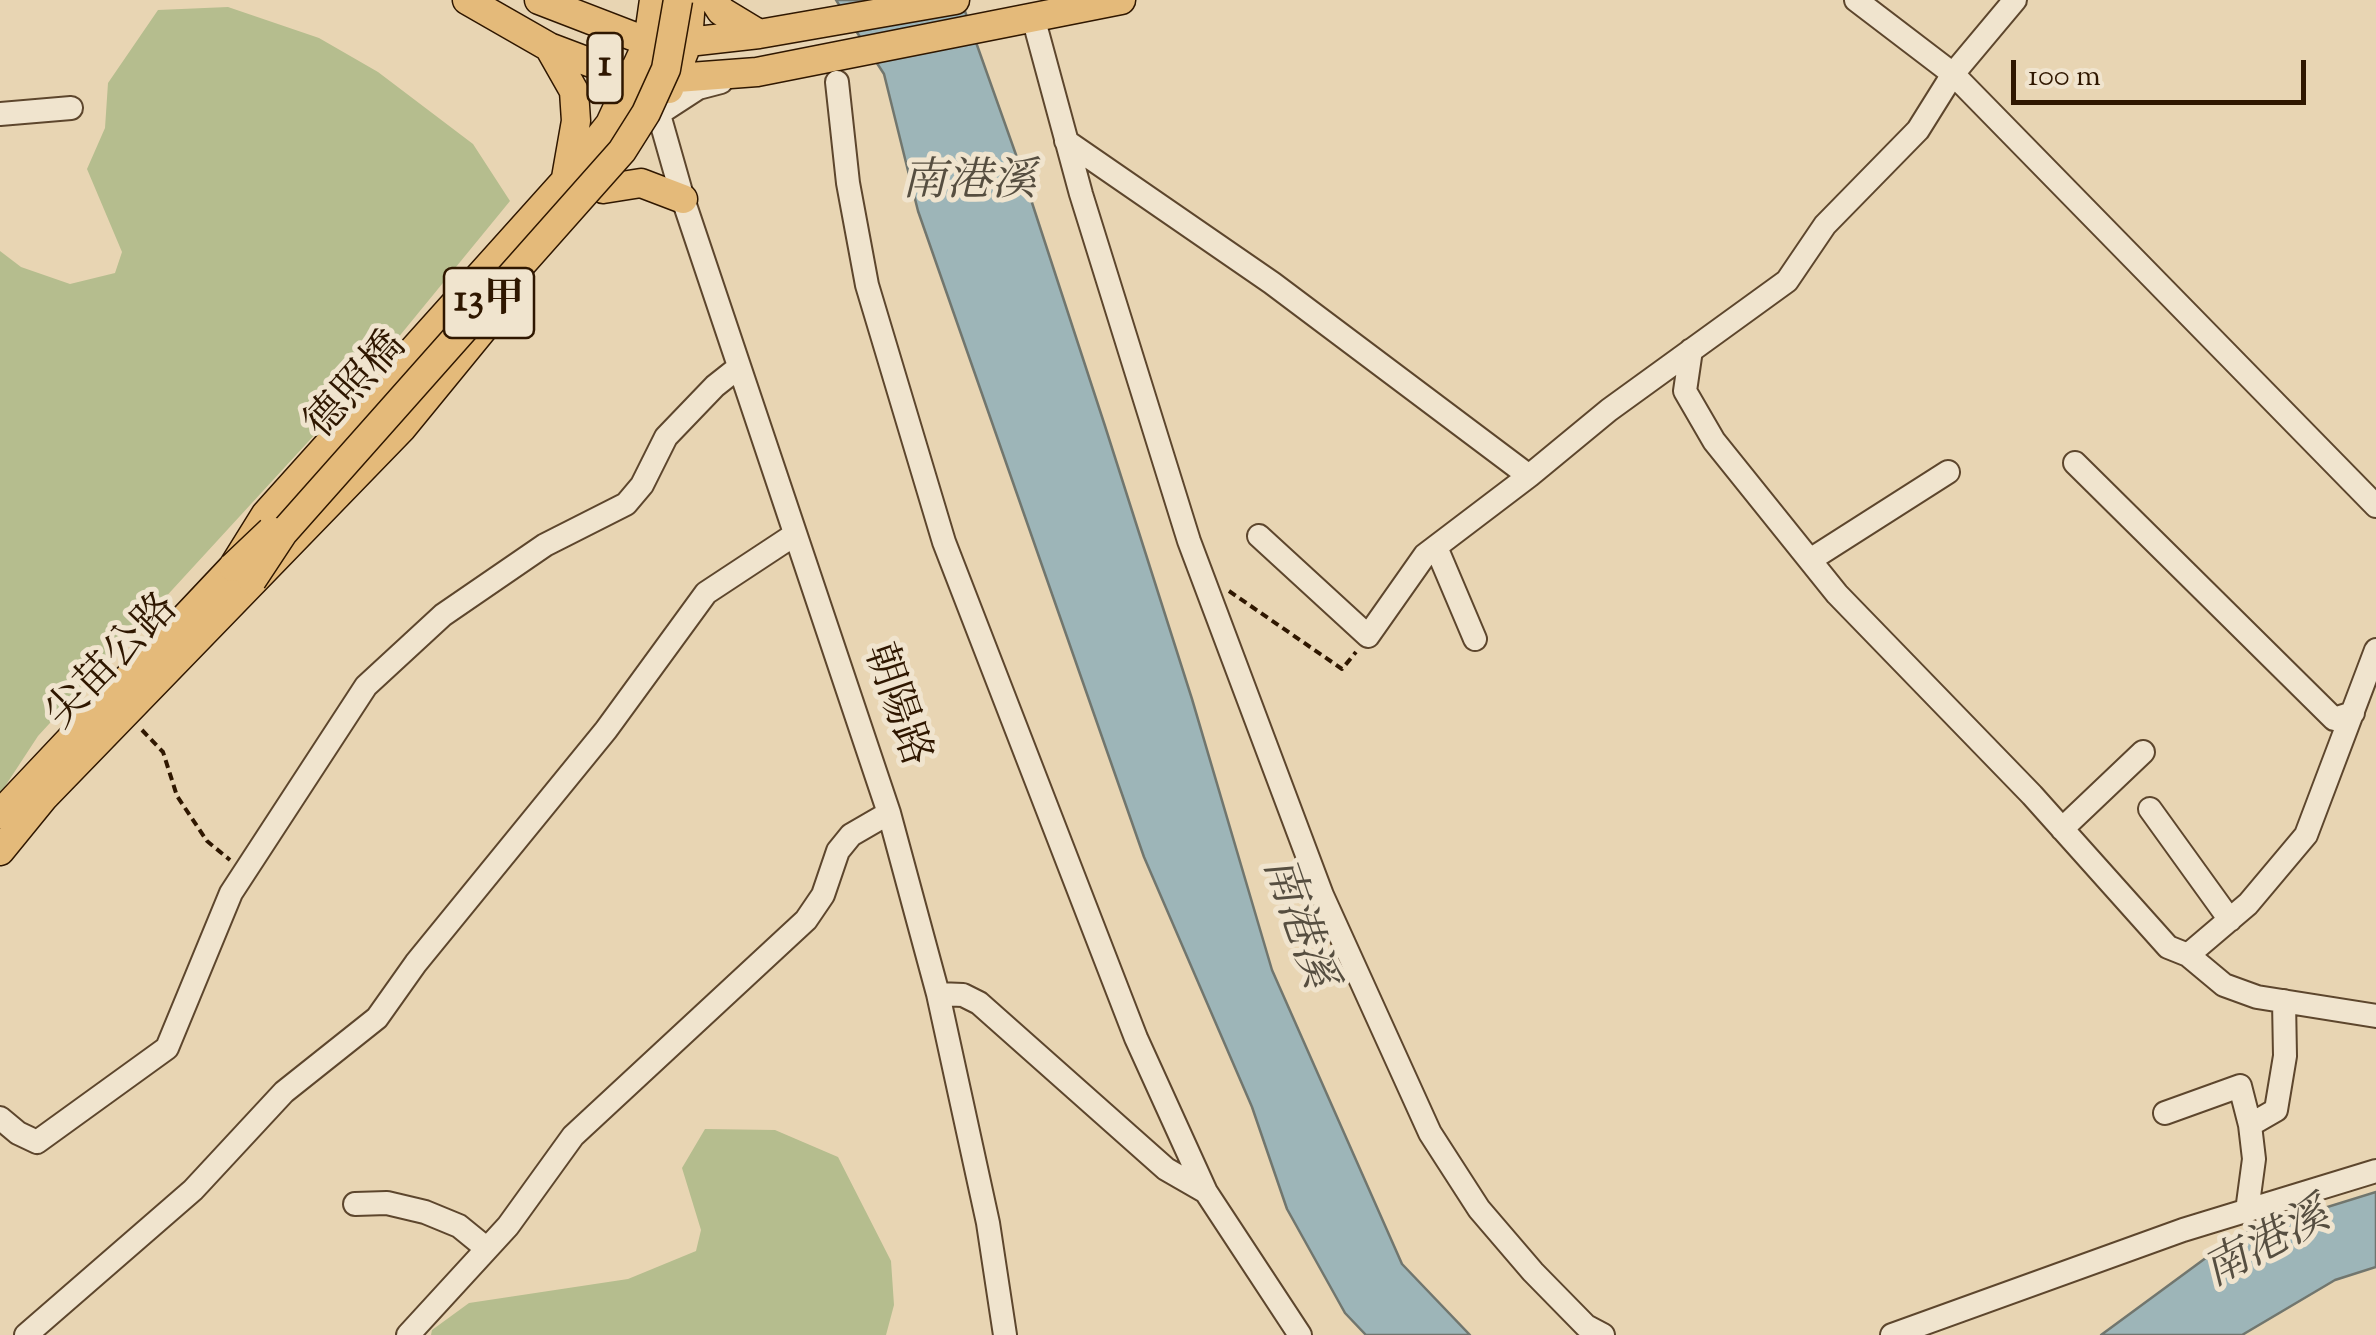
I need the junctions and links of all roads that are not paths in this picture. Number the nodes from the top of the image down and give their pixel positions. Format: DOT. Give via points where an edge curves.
graph roads {
  1 [pos="467,0"];
  2 [pos="540,0"];
  3 [pos="654,0"];
  4 [pos="665,0"];
  5 [pos="678,0"];
  6 [pos="691,0"];
  7 [pos="714,0"];
  8 [pos="956,0"];
  9 [pos="1121,0"];
  10 [pos="1856,0"];
  11 [pos="2014,0"];
  12 [pos="1020,12"];
  13 [pos="759,34"];
  14 [pos="648,42"];
  15 [pos="688,42"];
  16 [pos="550,47"];
  17 [pos="757,72"];
  18 [pos="1953,74"];
  19 [pos="651,78"];
  20 [pos="837,82"];
  21 [pos="72,108"];
  22 [pos="0,114"];
  23 [pos="658,114"];
  24 [pos="1066,141"];
  25 [pos="566,180"];
  26 [pos="603,189"];
  27 [pos="683,199"];
  28 [pos="1691,350"];
  29 [pos="740,367"];
  30 [pos="2076,463"];
  31 [pos="1948,472"];
  32 [pos="1529,476"];
  33 [pos="2376,506"];
  34 [pos="794,534"];
  35 [pos="1260,536"];
  36 [pos="1436,547"];
  37 [pos="1810,560"];
  38 [pos="242,573"];
  39 [pos="1474,639"];
  40 [pos="2376,650"];
  41 [pos="2353,712"];
  42 [pos="2143,752"];
  43 [pos="2150,809"];
  44 [pos="889,812"];
  45 [pos="0,814"];
  46 [pos="2062,829"];
  47 [pos="0,851"];
  48 [pos="2230,920"];
  49 [pos="2188,956"];
  50 [pos="938,994"];
  51 [pos="2284,1001"];
  52 [pos="2376,1016"];
  53 [pos="2165,1113"];
  54 [pos="0,1118"];
  55 [pos="2250,1125"];
  56 [pos="2376,1170"];
  57 [pos="1206,1192"];
  58 [pos="355,1204"];
  59 [pos="2247,1211"];
  60 [pos="486,1248"];
  61 [pos="26,1335"];
  62 [pos="408,1335"];
  63 [pos="1005,1335"];
  64 [pos="1300,1335"];
  65 [pos="1604,1335"];
  66 [pos="1892,1335"];
  1 -- 16 [label="main road, 1"];
  2 -- 14 [label="main road, 1"];
  3 -- 14 [label="main road"];
  4 -- 38 [label="main road, 德照橋 / 13甲, bridge" via="653,66 616,139"];
  5 -- 38 [label="main road, 德照橋 / 13甲, bridge" via="666,69 622,152 284,534"];
  6 -- 15 [label="main road"];
  7 -- 13 [label="main road"];
  8 -- 13 [label="main road, 1"];
  9 -- 12 [label="main road, 1"];
  10 -- 18 [label="street"];
  11 -- 18 [label="street"];
  12 -- 17 [label="main road, 1"];
  12 -- 24 [label="street"];
  13 -- 15 [label="main road, 1"];
  14 -- 15 [label="main road, 1"];
  14 -- 19 [label="main road"];
  15 -- 19 [label="main road"];
  16 -- 19 [label="main road, 1"];
  16 -- 25 [label="main road" via="574,91"];
  17 -- 19 [label="main road, 1"];
  17 -- 23 [label="street" via="698,88"];
  18 -- 28 [label="street" via="1918,130 1825,225 1788,281"];
  18 -- 33 [label="street"];
  19 -- 23 [label="main road"];
  19 -- 25 [label="main road"];
  20 -- 57 [label="street" via="867,284 944,542 1136,1038"];
  21 -- 22 [label="street"];
  23 -- 26 [label="main road"];
  23 -- 27 [label="street, 朝陽路"];
  24 -- 32 [label="street"];
  24 -- 65 [label="street" via="1189,542 1322,895 1430,1133 1490,1222 1586,1326"];
  25 -- 38 [label="main road" via="266,514"];
  26 -- 27 [label="main road" via="641,183"];
  26 -- 38 [label="main road" via="402,428 294,542"];
  27 -- 29 [label="street, 朝陽路"];
  28 -- 32 [label="street"];
  28 -- 37 [label="street" via="1685,392 1714,441"];
  29 -- 34 [label="street, 朝陽路"];
  29 -- 54 [label="street" via="666,437 626,504 544,544 443,616 366,686 232,893 167,1048 37,1142"];
  30 -- 41 [label="street" via="2334,720"];
  31 -- 37 [label="street"];
  32 -- 36 [label="street"];
  34 -- 44 [label="street, 朝陽路"];
  34 -- 61 [label="street" via="706,593 377,1018 284,1092 193,1190"];
  35 -- 36 [label="street" via="1368,636"];
  36 -- 39 [label="street"];
  37 -- 46 [label="street"];
  38 -- 45 [label="main road, 尖苗公路 / 13甲"];
  38 -- 47 [label="main road, 尖苗公路 / 13甲"];
  40 -- 41 [label="street"];
  41 -- 48 [label="street" via="2306,835"];
  42 -- 46 [label="street"];
  43 -- 48 [label="street"];
  44 -- 50 [label="street, 朝陽路"];
  44 -- 60 [label="street" via="838,851 806,920 573,1136"];
  46 -- 49 [label="street" via="2168,948"];
  48 -- 49 [label="street"];
  49 -- 51 [label="street" via="2224,985"];
  50 -- 57 [label="street" via="963,994 979,1003 1166,1169"];
  50 -- 63 [label="street, 朝陽路" via="988,1222"];
  51 -- 52 [label="street"];
  51 -- 55 [label="street" via="2285,1056 2276,1110"];
  53 -- 55 [label="street" via="2240,1086"];
  55 -- 59 [label="street" via="2254,1159"];
  56 -- 59 [label="street"];
  57 -- 64 [label="street"];
  58 -- 60 [label="street" via="426,1212"];
  59 -- 66 [label="street"];
  60 -- 62 [label="street"];
}
